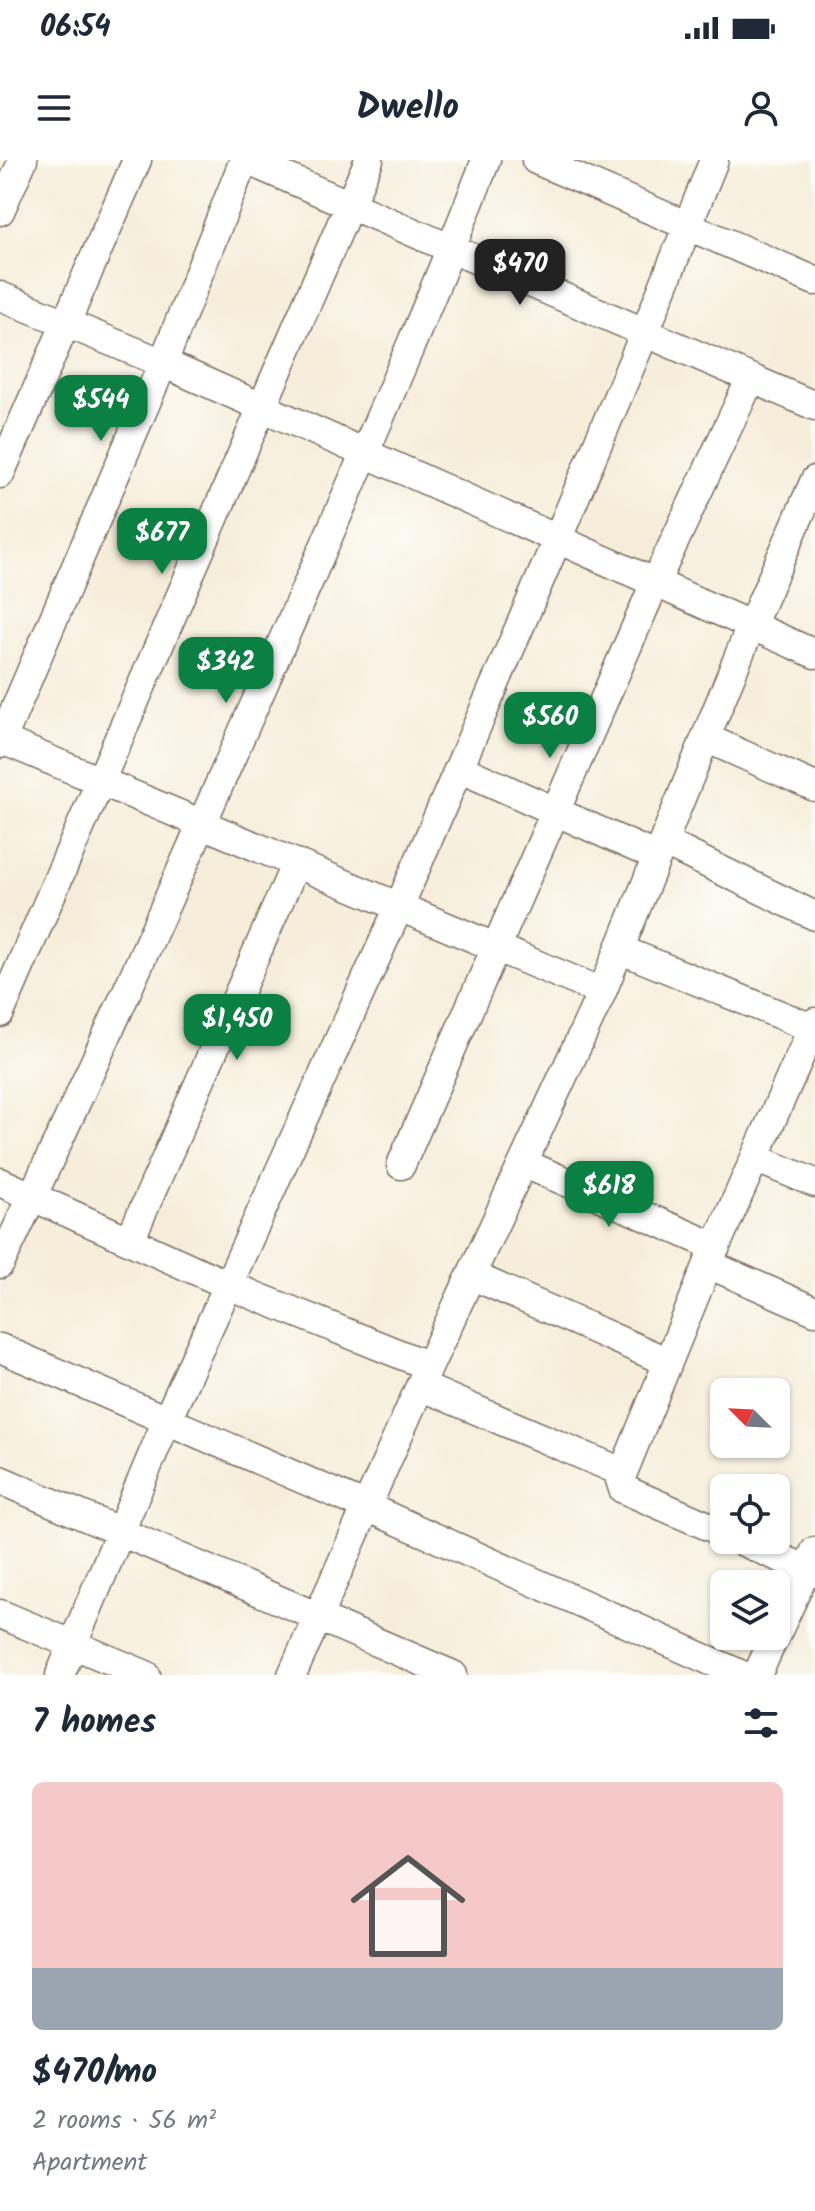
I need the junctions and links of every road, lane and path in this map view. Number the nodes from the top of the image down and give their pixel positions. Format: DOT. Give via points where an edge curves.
graph roads {
  1 [pos="23,160"];
  2 [pos="137,160"];
  3 [pos="245,160"];
  4 [pos="369,160"];
  5 [pos="486,160"];
  6 [pos="536,160"];
  7 [pos="714,160"];
  8 [pos="350,205"];
  9 [pos="0,211"];
  10 [pos="688,224"];
  11 [pos="451,249"];
  12 [pos="815,281"];
  13 [pos="0,296"];
  14 [pos="65,323"];
  15 [pos="645,332"];
  16 [pos="163,363"];
  17 [pos="751,378"];
  18 [pos="815,406"];
  19 [pos="262,408"];
  20 [pos="365,454"];
  21 [pos="0,474"];
  22 [pos="815,480"];
  23 [pos="806,526"];
  24 [pos="557,540"];
  25 [pos="655,583"];
  26 [pos="751,626"];
  27 [pos="815,654"];
  28 [pos="706,738"];
  29 [pos="1,741"];
  30 [pos="459,768"];
  31 [pos="101,781"];
  32 [pos="815,787"];
  33 [pos="556,811"];
  34 [pos="202,824"];
  35 [pos="660,849"];
  36 [pos="296,863"];
  37 [pos="399,907"];
  38 [pos="815,916"];
  39 [pos="496,948"];
  40 [pos="619,949"];
  41 [pos="602,992"];
  42 [pos="0,1013"];
  43 [pos="811,1037"];
  44 [pos="755,1158"];
  45 [pos="523,1163"];
  46 [pos="401,1165"];
  47 [pos="0,1182"];
  48 [pos="815,1183"];
  49 [pos="32,1196"];
  50 [pos="130,1240"];
  51 [pos="712,1256"];
  52 [pos="0,1264"];
  53 [pos="471,1275"];
  54 [pos="228,1285"];
  55 [pos="815,1311"];
  56 [pos="0,1348"];
  57 [pos="668,1362"];
  58 [pos="424,1376"];
  59 [pos="167,1420"];
  60 [pos="622,1472"];
  61 [pos="0,1480"];
  62 [pos="367,1507"];
  63 [pos="710,1527"];
  64 [pos="121,1533"];
  65 [pos="780,1554"];
  66 [pos="812,1565"];
  67 [pos="790,1608"];
  68 [pos="0,1614"];
  69 [pos="318,1617"];
  70 [pos="73,1645"];
  71 [pos="769,1650"];
  72 [pos="60,1675"];
  73 [pos="146,1675"];
  74 [pos="292,1675"];
  75 [pos="453,1675"];
  76 [pos="742,1675"];
  77 [pos="757,1675"];
  1 -- 9 [label="street"];
  2 -- 14 [label="street"];
  3 -- 8 [label="street"];
  3 -- 16 [label="street"];
  4 -- 8 [label="street"];
  5 -- 11 [label="street"];
  6 -- 10 [label="street"];
  7 -- 10 [label="street"];
  8 -- 11 [label="street"];
  8 -- 19 [label="street"];
  10 -- 12 [label="street"];
  10 -- 15 [label="street"];
  11 -- 15 [label="street"];
  11 -- 20 [label="street"];
  13 -- 14 [label="street"];
  14 -- 16 [label="street"];
  14 -- 21 [label="street"];
  15 -- 17 [label="street"];
  15 -- 24 [label="street"];
  16 -- 19 [label="street"];
  16 -- 29 [label="street"];
  17 -- 18 [label="street"];
  17 -- 25 [label="street"];
  19 -- 20 [label="street"];
  19 -- 31 [label="street"];
  20 -- 24 [label="street"];
  20 -- 34 [label="street"];
  22 -- 23 [label="street"];
  23 -- 26 [label="street"];
  24 -- 25 [label="street"];
  24 -- 30 [label="street"];
  25 -- 26 [label="street"];
  25 -- 33 [label="street"];
  26 -- 27 [label="street"];
  26 -- 28 [label="street"];
  28 -- 32 [label="street"];
  28 -- 35 [label="street"];
  29 -- 31 [label="street"];
  30 -- 33 [label="street"];
  30 -- 37 [label="street"];
  31 -- 34 [label="street"];
  31 -- 42 [label="street"];
  33 -- 35 [label="street"];
  33 -- 39 [label="street"];
  34 -- 36 [label="street"];
  34 -- 49 [label="street"];
  35 -- 38 [label="street"];
  35 -- 40 [label="street"];
  36 -- 37 [label="street"];
  36 -- 50 [label="street"];
  37 -- 39 [label="street"];
  37 -- 54 [label="street"];
  39 -- 41 [label="street"];
  39 -- 46 [label="street"];
  40 -- 41 [label="street"];
  40 -- 43 [label="street"];
  41 -- 45 [label="street"];
  43 -- 44 [label="street"];
  44 -- 48 [label="street"];
  44 -- 51 [label="street"];
  45 -- 51 [label="street"];
  45 -- 53 [label="street"];
  47 -- 49 [label="street"];
  49 -- 50 [label="street"];
  49 -- 52 [label="street"];
  50 -- 54 [label="street"];
  51 -- 55 [label="street"];
  51 -- 57 [label="street"];
  53 -- 57 [label="street"];
  53 -- 58 [label="street"];
  54 -- 58 [label="street"];
  54 -- 59 [label="street"];
  56 -- 59 [label="street"];
  57 -- 60 [label="street"];
  58 -- 60 [label="street"];
  58 -- 62 [label="street"];
  59 -- 62 [label="street"];
  59 -- 64 [label="street"];
  60 -- 63 [label="street" via="623,1489"];
  61 -- 64 [label="street"];
  62 -- 69 [label="street"];
  62 -- 76 [label="street"];
  64 -- 69 [label="street"];
  64 -- 70 [label="street"];
  65 -- 66 [label="street"];
  66 -- 67 [label="street"];
  68 -- 70 [label="street"];
  69 -- 74 [label="street"];
  69 -- 75 [label="street"];
  70 -- 72 [label="street"];
  70 -- 73 [label="street"];
  71 -- 77 [label="street"];
}
